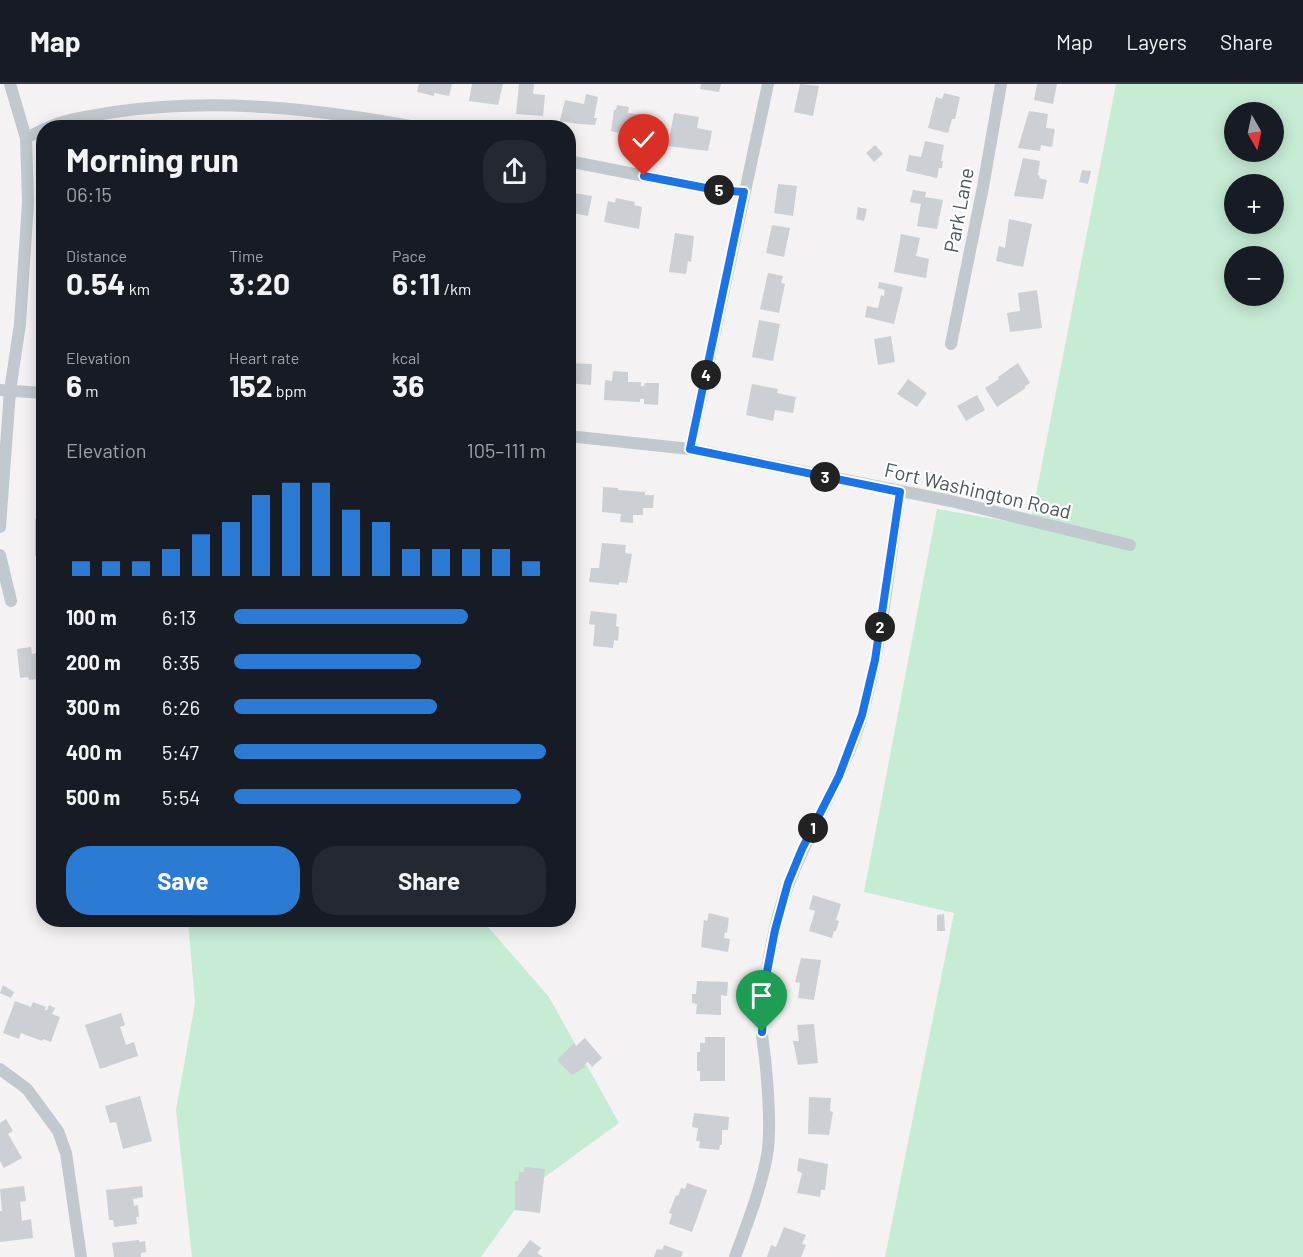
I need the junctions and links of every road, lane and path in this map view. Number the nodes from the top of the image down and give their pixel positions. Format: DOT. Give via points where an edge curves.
graph roads {
  1 [pos="10,84"];
  2 [pos="768,84"];
  3 [pos="1001,84"];
  4 [pos="70,120"];
  5 [pos="369,120"];
  6 [pos="36,133"];
  7 [pos="26,138"];
  8 [pos="576,163"];
  9 [pos="744,192"];
  10 [pos="951,344"];
  11 [pos="5,390"];
  12 [pos="36,392"];
  13 [pos="576,441"];
  14 [pos="690,449"];
  15 [pos="900,492"];
  16 [pos="0,527"];
  17 [pos="1130,545"];
  18 [pos="0,555"];
  19 [pos="12,601"];
  20 [pos="0,1069"];
  21 [pos="81,1257"];
  22 [pos="735,1257"];
  1 -- 7 [label="street"];
  2 -- 9 [label="street"];
  3 -- 10 [label="street, Park Lane"];
  4 -- 5 [label="street" via="173,106 234,104"];
  6 -- 7 [label="street"];
  7 -- 11 [label="street" via="27,239 20,324"];
  8 -- 9 [label="street"];
  9 -- 14 [label="street"];
  11 -- 12 [label="street"];
  11 -- 16 [label="street"];
  13 -- 14 [label="street, Fort Washington Road"];
  14 -- 15 [label="street, Fort Washington Road"];
  15 -- 17 [label="street, Fort Washington Road"];
  15 -- 22 [label="street" via="875,660 862,715 839,776 788,883 775,930 765,982 762,1032 768,1147"];
  18 -- 19 [label="street"];
  20 -- 21 [label="street" via="27,1089 58,1131 66,1153"];
}
